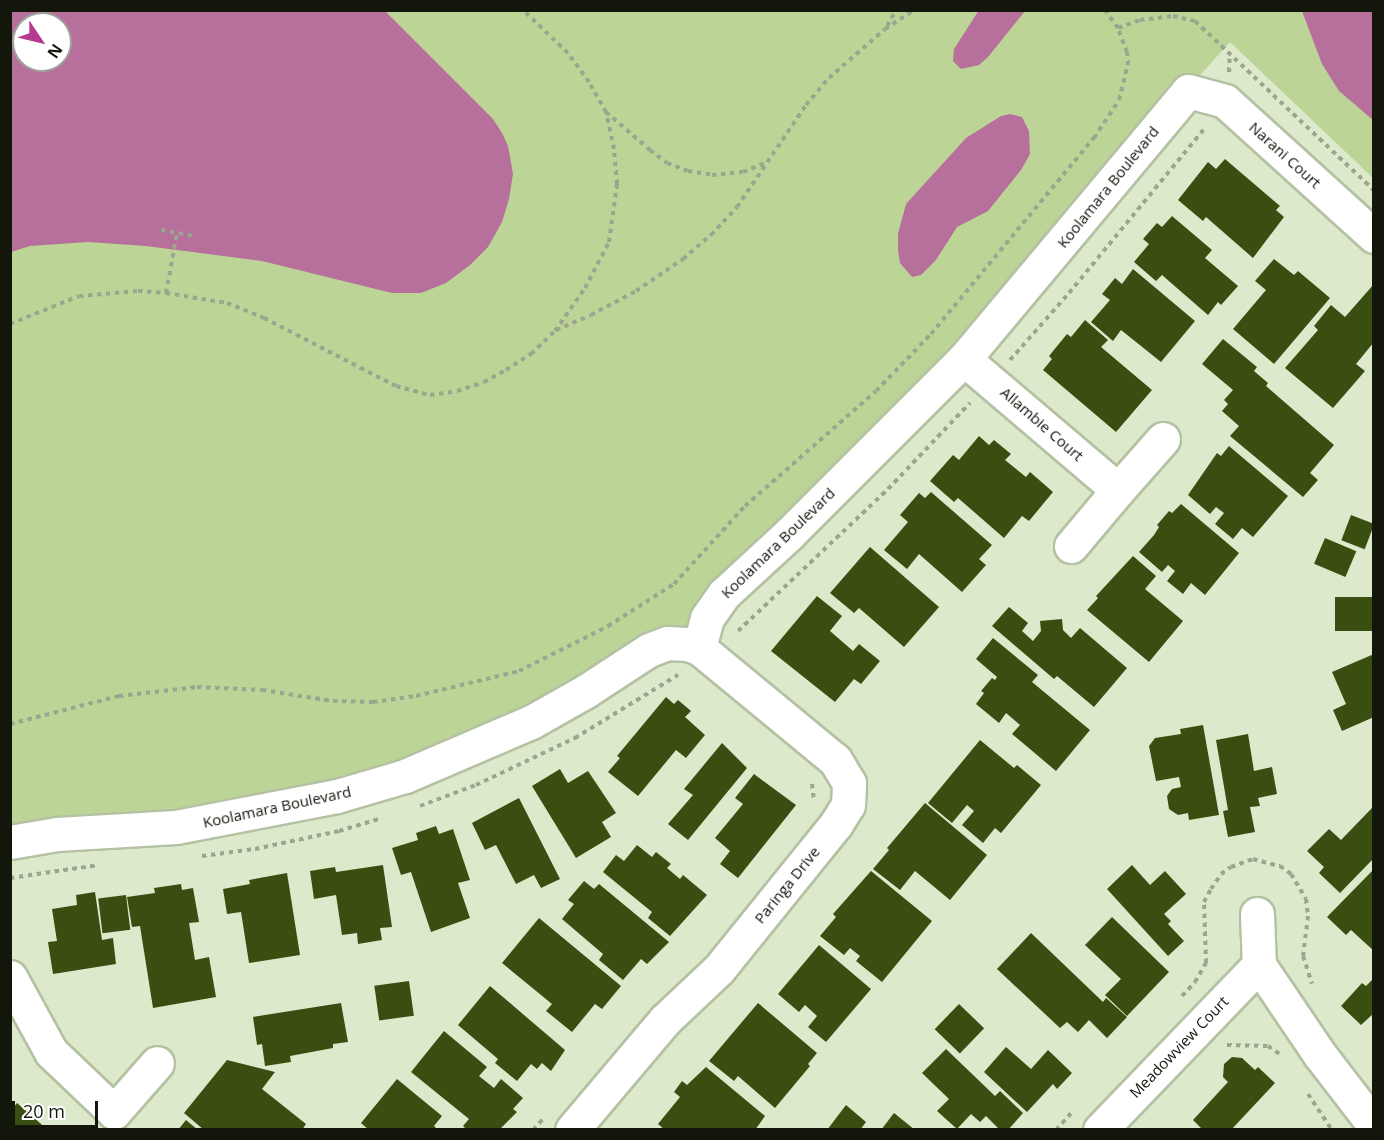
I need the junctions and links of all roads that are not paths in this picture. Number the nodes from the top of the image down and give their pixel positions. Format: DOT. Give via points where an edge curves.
graph roads {
  1 [pos="1188,91"];
  2 [pos="1374,236"];
  3 [pos="964,359"];
  4 [pos="1163,439"];
  5 [pos="1118,490"];
  6 [pos="1071,546"];
  7 [pos="699,648"];
  8 [pos="10,842"];
  9 [pos="1257,914"];
  10 [pos="1258,965"];
  11 [pos="10,976"];
  12 [pos="157,1063"];
  13 [pos="107,1120"];
  14 [pos="560,1121"];
  15 [pos="1374,1125"];
  16 [pos="1100,1130"];
  1 -- 2 [label="street, Narani Court" via="1226,101"];
  1 -- 3 [label="street, Koolamara Boulevard"];
  3 -- 5 [label="street, Allambie Court"];
  3 -- 7 [label="street, Koolamara Boulevard" via="805,519 724,594 707,618"];
  4 -- 5 [label="street"];
  5 -- 6 [label="street"];
  7 -- 8 [label="street, Koolamara Boulevard" via="668,643 649,650 531,722 405,776 337,796 176,827 57,834"];
  7 -- 14 [label="street, Paringa Drive" via="835,760 849,783 848,805 719,969"];
  9 -- 10 [label="street"];
  10 -- 15 [label="street"];
  10 -- 16 [label="street, Meadowview Court"];
  11 -- 13 [label="street" via="51,1052"];
  12 -- 13 [label="street"];
}
